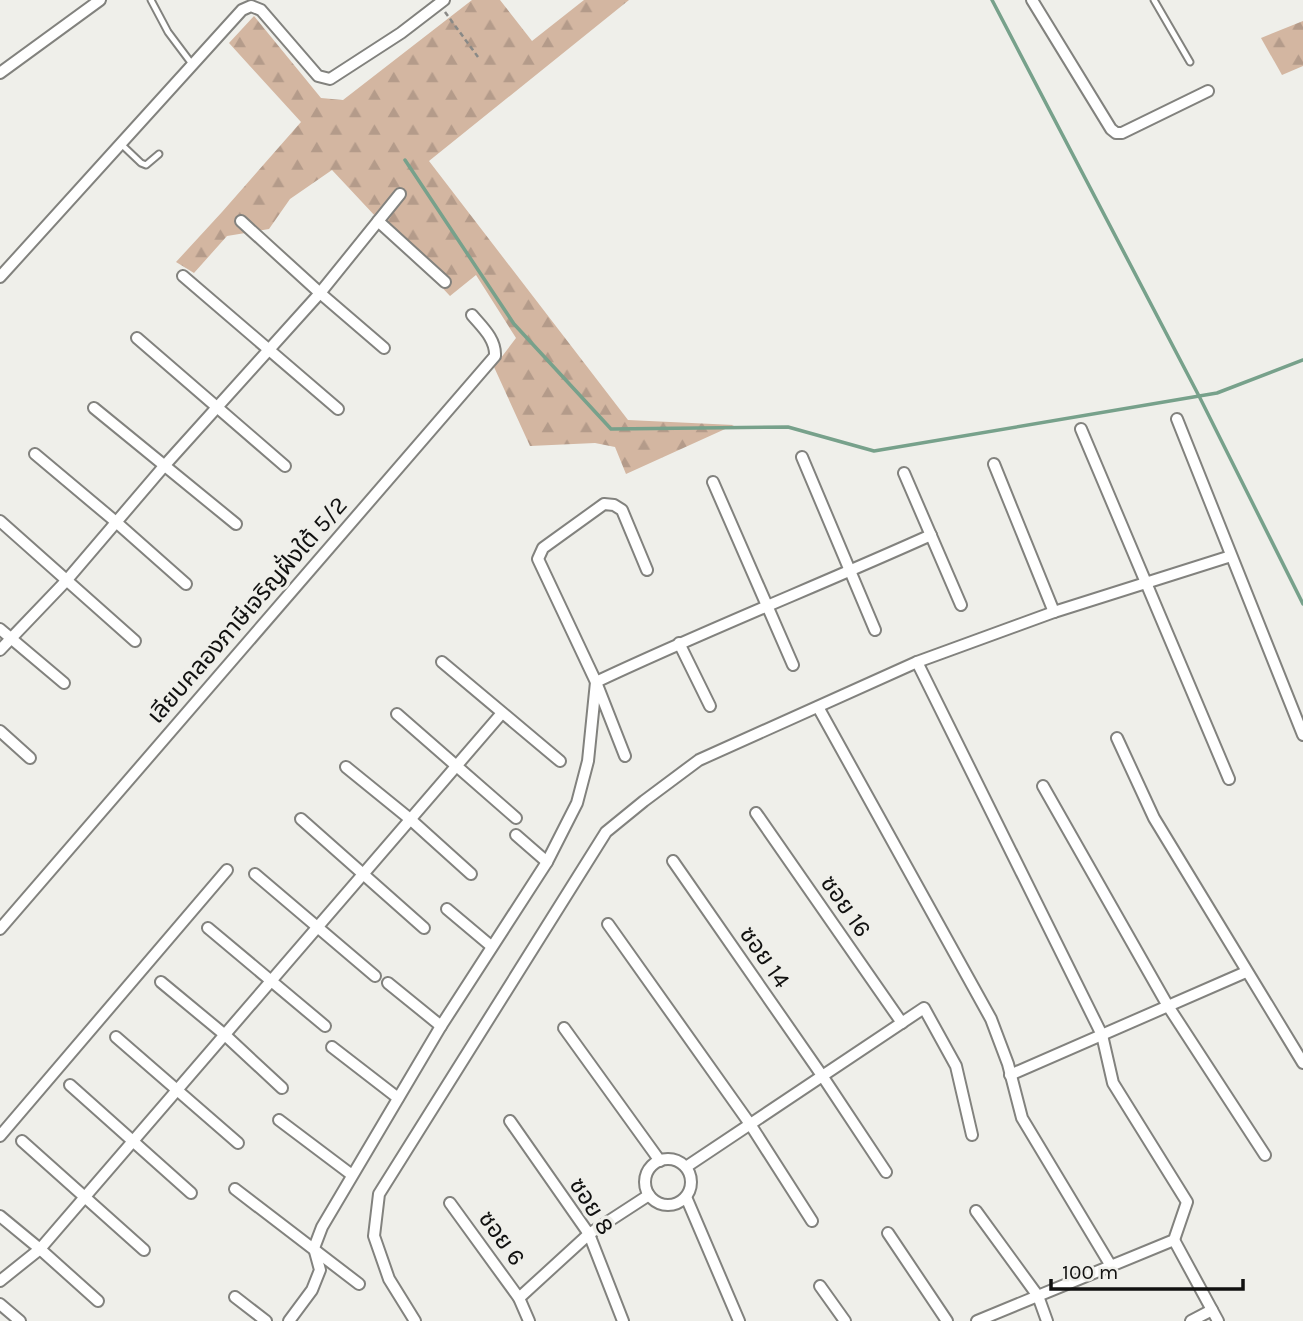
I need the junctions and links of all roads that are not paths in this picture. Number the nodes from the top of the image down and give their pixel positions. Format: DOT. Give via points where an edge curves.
graph roads {
  1 [pos="100,0"];
  2 [pos="151,0"];
  3 [pos="1032,0"];
  4 [pos="1154,0"];
  5 [pos="441,2"];
  6 [pos="251,3"];
  7 [pos="1190,62"];
  8 [pos="191,64"];
  9 [pos="0,73"];
  10 [pos="1208,91"];
  11 [pos="120,144"];
  12 [pos="159,154"];
  13 [pos="400,194"];
  14 [pos="241,221"];
  15 [pos="378,221"];
  16 [pos="183,276"];
  17 [pos="0,277"];
  18 [pos="445,282"];
  19 [pos="320,293"];
  20 [pos="472,315"];
  21 [pos="138,338"];
  22 [pos="384,348"];
  23 [pos="268,351"];
  24 [pos="93,408"];
  25 [pos="218,408"];
  26 [pos="338,409"];
  27 [pos="1177,419"];
  28 [pos="1081,429"];
  29 [pos="35,454"];
  30 [pos="802,457"];
  31 [pos="994,464"];
  32 [pos="165,465"];
  33 [pos="285,467"];
  34 [pos="904,474"];
  35 [pos="713,482"];
  36 [pos="0,522"];
  37 [pos="117,522"];
  38 [pos="236,524"];
  39 [pos="931,535"];
  40 [pos="1231,556"];
  41 [pos="647,570"];
  42 [pos="850,572"];
  43 [pos="66,581"];
  44 [pos="1147,583"];
  45 [pos="186,584"];
  46 [pos="961,605"];
  47 [pos="768,606"];
  48 [pos="1054,612"];
  49 [pos="0,629"];
  50 [pos="875,630"];
  51 [pos="11,638"];
  52 [pos="135,641"];
  53 [pos="679,643"];
  54 [pos="0,650"];
  55 [pos="442,662"];
  56 [pos="917,662"];
  57 [pos="793,665"];
  58 [pos="596,682"];
  59 [pos="64,683"];
  60 [pos="710,706"];
  61 [pos="818,707"];
  62 [pos="397,713"];
  63 [pos="502,713"];
  64 [pos="0,731"];
  65 [pos="1303,735"];
  66 [pos="1117,738"];
  67 [pos="625,756"];
  68 [pos="30,758"];
  69 [pos="560,761"];
  70 [pos="346,766"];
  71 [pos="455,767"];
  72 [pos="1229,779"];
  73 [pos="1043,786"];
  74 [pos="756,813"];
  75 [pos="516,818"];
  76 [pos="301,819"];
  77 [pos="410,819"];
  78 [pos="516,835"];
  79 [pos="673,861"];
  80 [pos="547,862"];
  81 [pos="227,870"];
  82 [pos="255,874"];
  83 [pos="363,874"];
  84 [pos="471,874"];
  85 [pos="447,909"];
  86 [pos="608,925"];
  87 [pos="208,928"];
  88 [pos="317,928"];
  89 [pos="424,928"];
  90 [pos="0,929"];
  91 [pos="491,946"];
  92 [pos="1246,972"];
  93 [pos="375,976"];
  94 [pos="271,981"];
  95 [pos="161,982"];
  96 [pos="388,983"];
  97 [pos="1168,1006"];
  98 [pos="902,1023"];
  99 [pos="325,1026"];
  100 [pos="441,1026"];
  101 [pos="564,1028"];
  102 [pos="225,1035"];
  103 [pos="1102,1035"];
  104 [pos="116,1037"];
  105 [pos="332,1047"];
  106 [pos="1303,1063"];
  107 [pos="1010,1075"];
  108 [pos="823,1077"];
  109 [pos="70,1085"];
  110 [pos="282,1088"];
  111 [pos="177,1090"];
  112 [pos="398,1098"];
  113 [pos="279,1120"];
  114 [pos="510,1121"];
  115 [pos="750,1124"];
  116 [pos="972,1135"];
  117 [pos="0,1136"];
  118 [pos="133,1141"];
  119 [pos="22,1142"];
  120 [pos="238,1143"];
  121 [pos="1265,1155"];
  122 [pos="660,1161"];
  123 [pos="686,1167"];
  124 [pos="886,1172"];
  125 [pos="352,1175"];
  126 [pos="235,1189"];
  127 [pos="191,1193"];
  128 [pos="649,1195"];
  129 [pos="85,1197"];
  130 [pos="686,1197"];
  131 [pos="450,1203"];
  132 [pos="976,1211"];
  133 [pos="0,1216"];
  134 [pos="812,1221"];
  135 [pos="888,1233"];
  136 [pos="589,1234"];
  137 [pos="1174,1240"];
  138 [pos="314,1248"];
  139 [pos="40,1249"];
  140 [pos="144,1251"];
  141 [pos="1111,1266"];
  142 [pos="0,1281"];
  143 [pos="359,1284"];
  144 [pos="820,1286"];
  145 [pos="1038,1296"];
  146 [pos="234,1297"];
  147 [pos="519,1298"];
  148 [pos="98,1301"];
  149 [pos="0,1304"];
  150 [pos="1212,1310"];
  151 [pos="20,1321"];
  152 [pos="265,1321"];
  153 [pos="289,1321"];
  154 [pos="415,1321"];
  155 [pos="529,1321"];
  156 [pos="623,1321"];
  157 [pos="739,1321"];
  158 [pos="845,1321"];
  159 [pos="947,1321"];
  160 [pos="977,1321"];
  161 [pos="1047,1321"];
  162 [pos="1191,1321"];
  163 [pos="1218,1321"];
  1 -- 9 [label="street"];
  2 -- 8 [label="lane"];
  3 -- 10 [label="street" via="1116,133"];
  4 -- 7 [label="lane"];
  5 -- 6 [label="street" via="330,79 318,76"];
  6 -- 8 [label="street"];
  8 -- 11 [label="street"];
  11 -- 12 [label="lane" via="141,163"];
  11 -- 17 [label="street"];
  13 -- 15 [label="street"];
  14 -- 19 [label="street"];
  15 -- 18 [label="street"];
  15 -- 19 [label="street"];
  16 -- 23 [label="street"];
  19 -- 22 [label="street"];
  19 -- 23 [label="street"];
  20 -- 90 [label="street, เลียบคลองภาษีเจริญฝั่งใต้ 5/2" via="492,339 495,356"];
  21 -- 25 [label="street"];
  23 -- 25 [label="street"];
  23 -- 26 [label="street"];
  24 -- 32 [label="street"];
  25 -- 32 [label="street"];
  25 -- 33 [label="street"];
  27 -- 40 [label="street"];
  28 -- 44 [label="street"];
  29 -- 37 [label="street"];
  30 -- 42 [label="street"];
  31 -- 48 [label="street"];
  32 -- 37 [label="street"];
  32 -- 38 [label="street"];
  34 -- 39 [label="street"];
  35 -- 47 [label="street"];
  36 -- 43 [label="street"];
  37 -- 43 [label="street"];
  37 -- 45 [label="street"];
  39 -- 42 [label="street"];
  39 -- 46 [label="street"];
  40 -- 44 [label="street"];
  40 -- 65 [label="street"];
  41 -- 58 [label="street" via="622,510 614,505 604,504 543,548 538,559 542,570"];
  42 -- 47 [label="street"];
  42 -- 50 [label="street"];
  43 -- 51 [label="street"];
  43 -- 52 [label="street"];
  44 -- 48 [label="street"];
  44 -- 72 [label="street"];
  47 -- 53 [label="street"];
  47 -- 57 [label="street"];
  48 -- 56 [label="street"];
  49 -- 51 [label="street"];
  51 -- 54 [label="street"];
  51 -- 59 [label="street"];
  53 -- 58 [label="street"];
  53 -- 60 [label="street"];
  55 -- 63 [label="street"];
  56 -- 61 [label="street"];
  56 -- 103 [label="street"];
  58 -- 67 [label="street"];
  58 -- 80 [label="street" via="588,761 577,803"];
  61 -- 107 [label="street" via="991,1019"];
  61 -- 154 [label="street" via="699,760 606,832 379,1194 374,1236 388,1279"];
  62 -- 71 [label="street"];
  63 -- 69 [label="street"];
  63 -- 71 [label="street"];
  64 -- 68 [label="street"];
  66 -- 92 [label="street" via="1154,818"];
  70 -- 77 [label="street"];
  71 -- 75 [label="street"];
  71 -- 77 [label="street"];
  73 -- 97 [label="street"];
  74 -- 98 [label="street, ซอย 16"];
  76 -- 83 [label="street"];
  77 -- 83 [label="street"];
  77 -- 84 [label="street"];
  78 -- 80 [label="street"];
  79 -- 108 [label="street, ซอย 14"];
  80 -- 91 [label="street"];
  81 -- 117 [label="street"];
  82 -- 88 [label="street"];
  83 -- 88 [label="street"];
  83 -- 89 [label="street"];
  85 -- 91 [label="street"];
  86 -- 115 [label="street"];
  87 -- 94 [label="street"];
  88 -- 93 [label="street"];
  88 -- 94 [label="street"];
  91 -- 100 [label="street"];
  92 -- 97 [label="street"];
  92 -- 106 [label="street"];
  94 -- 99 [label="street"];
  94 -- 102 [label="street"];
  95 -- 102 [label="street"];
  96 -- 100 [label="street"];
  97 -- 103 [label="street"];
  97 -- 121 [label="street"];
  98 -- 108 [label="street"];
  98 -- 116 [label="street" via="924,1008 956,1066"];
  100 -- 112 [label="street"];
  101 -- 122 [label="street"];
  102 -- 110 [label="street"];
  102 -- 111 [label="street"];
  103 -- 107 [label="street"];
  103 -- 137 [label="street" via="1113,1083 1188,1202"];
  104 -- 111 [label="street"];
  105 -- 112 [label="street"];
  107 -- 141 [label="street" via="1022,1118"];
  108 -- 115 [label="street"];
  108 -- 124 [label="street, ซอย 14"];
  109 -- 118 [label="street"];
  111 -- 118 [label="street"];
  111 -- 120 [label="street"];
  112 -- 125 [label="street"];
  113 -- 125 [label="street"];
  114 -- 136 [label="street, ซอย 8"];
  115 -- 123 [label="street"];
  115 -- 134 [label="street"];
  118 -- 127 [label="street"];
  118 -- 129 [label="street"];
  119 -- 129 [label="street"];
  122 -- 123 [label="street" via="678,1161"];
  122 -- 128 [label="street" via="648,1172"];
  123 -- 130 [label="street" via="691,1177"];
  125 -- 138 [label="street"];
  126 -- 138 [label="street"];
  128 -- 130 [label="street" via="670,1205"];
  128 -- 136 [label="street"];
  129 -- 139 [label="street"];
  129 -- 140 [label="street"];
  130 -- 157 [label="street"];
  131 -- 147 [label="street, ซอย 6"];
  132 -- 145 [label="street"];
  133 -- 139 [label="street"];
  135 -- 159 [label="street"];
  136 -- 147 [label="street"];
  136 -- 156 [label="street, ซอย 8"];
  137 -- 141 [label="street"];
  137 -- 150 [label="street"];
  138 -- 143 [label="street"];
  138 -- 153 [label="street" via="320,1270 312,1290"];
  139 -- 142 [label="street"];
  139 -- 148 [label="street"];
  141 -- 145 [label="street"];
  144 -- 158 [label="street"];
  145 -- 160 [label="street"];
  145 -- 161 [label="street"];
  146 -- 152 [label="street"];
  147 -- 155 [label="street, ซอย 6"];
  149 -- 151 [label="street"];
  150 -- 162 [label="street"];
  150 -- 163 [label="street"];
}
